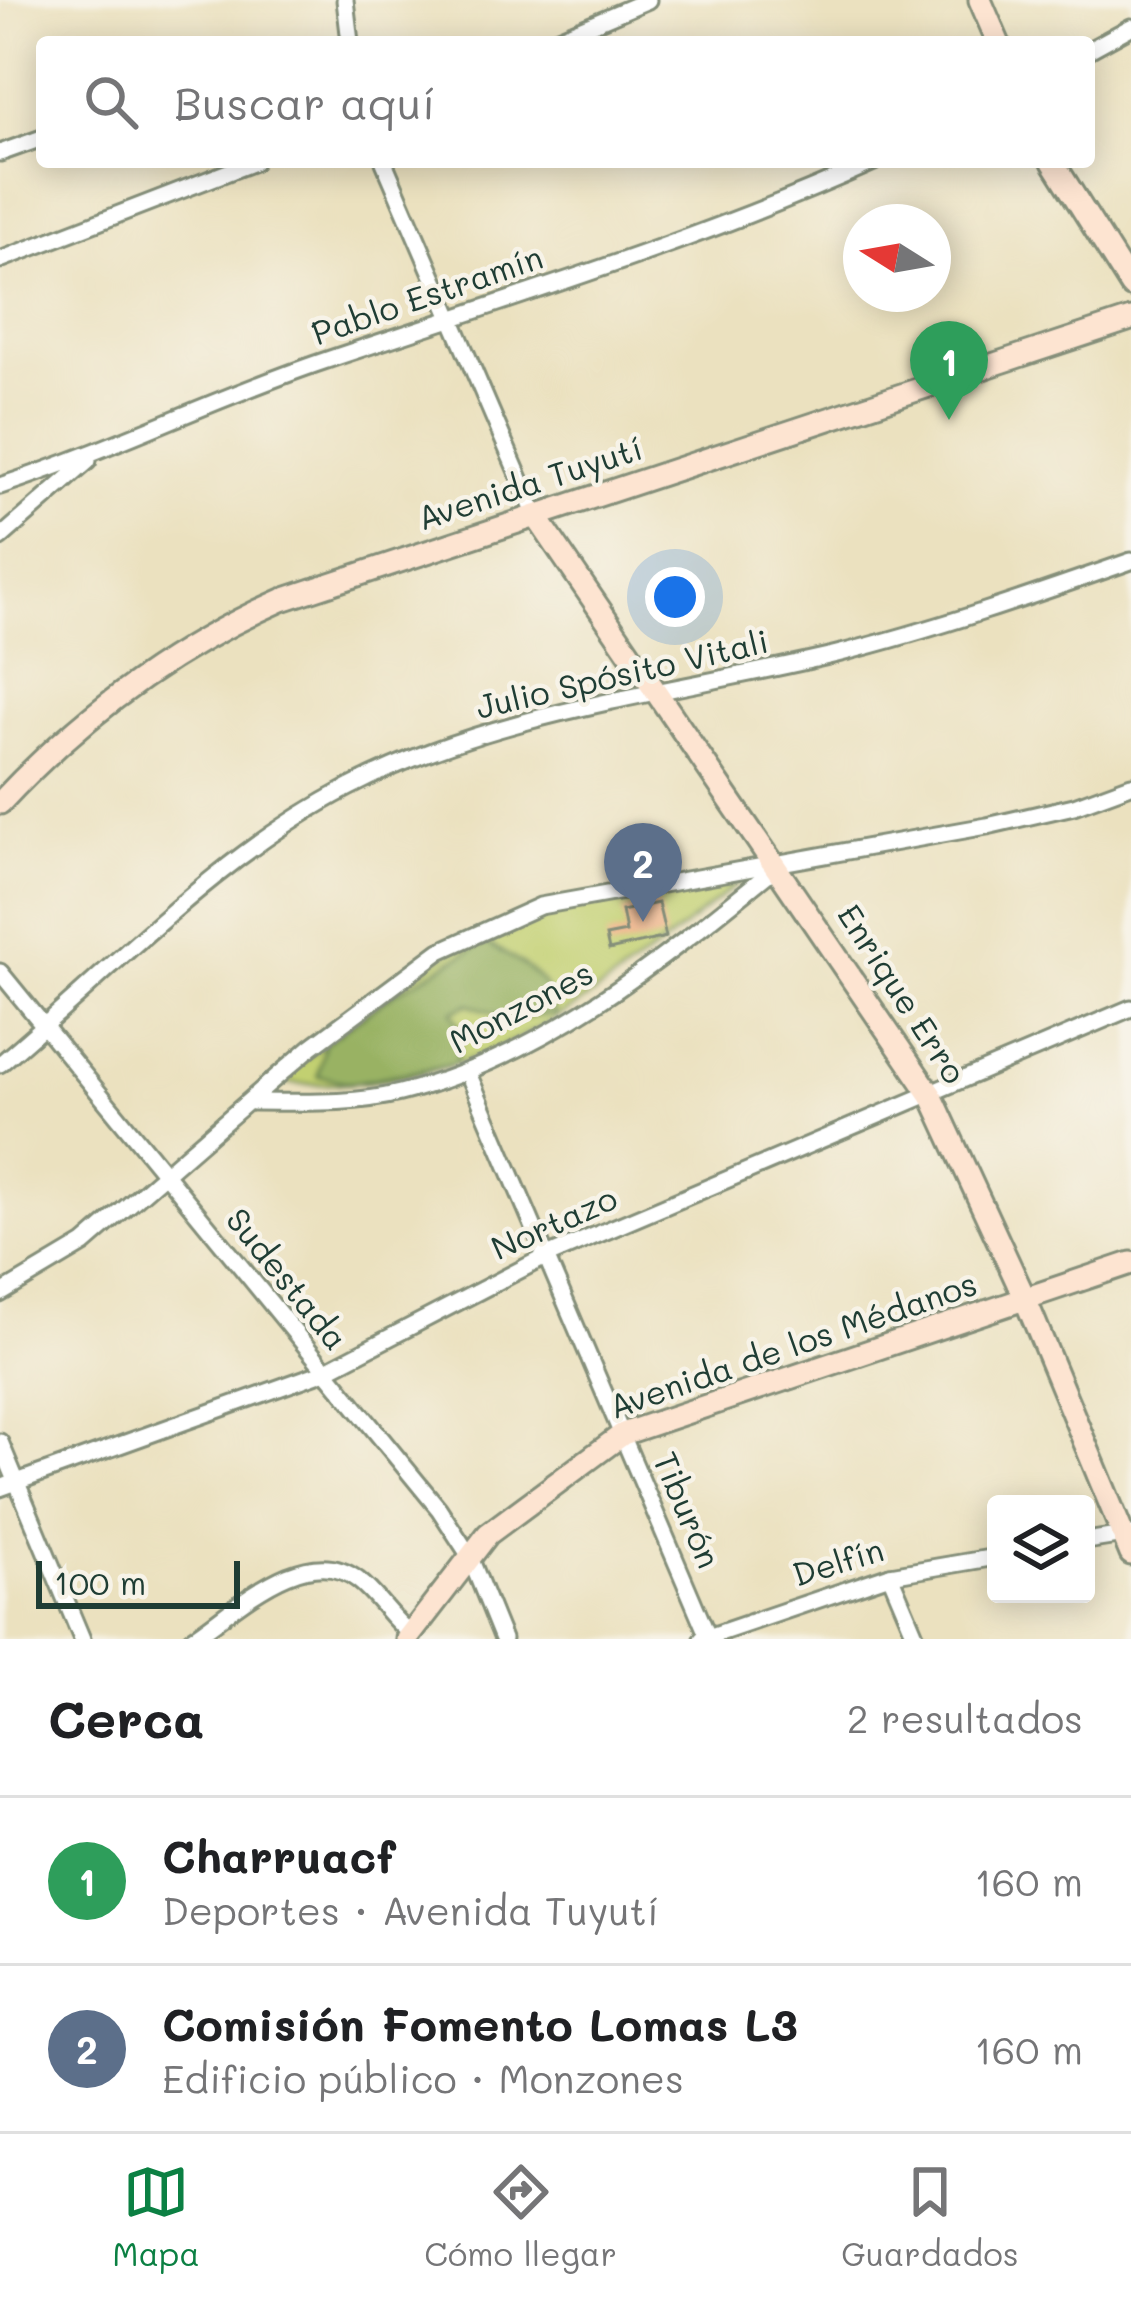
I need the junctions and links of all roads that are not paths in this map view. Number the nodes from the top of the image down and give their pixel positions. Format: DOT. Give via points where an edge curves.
graph roads {
  1 [pos="345,0"];
  2 [pos="648,0"];
  3 [pos="980,0"];
  4 [pos="1131,27"];
  5 [pos="349,36"];
  6 [pos="563,36"];
  7 [pos="995,36"];
  8 [pos="1095,47"];
  9 [pos="36,140"];
  10 [pos="0,153"];
  11 [pos="238,168"];
  12 [pos="387,168"];
  13 [pos="861,168"];
  14 [pos="1057,168"];
  15 [pos="0,260"];
  16 [pos="1131,286"];
  17 [pos="1131,320"];
  18 [pos="452,322"];
  19 [pos="95,455"];
  20 [pos="0,486"];
  21 [pos="536,516"];
  22 [pos="0,538"];
  23 [pos="1131,560"];
  24 [pos="656,694"];
  25 [pos="1131,785"];
  26 [pos="0,803"];
  27 [pos="778,866"];
  28 [pos="0,972"];
  29 [pos="1131,1008"];
  30 [pos="45,1026"];
  31 [pos="0,1064"];
  32 [pos="468,1072"];
  33 [pos="931,1095"];
  34 [pos="253,1102"];
  35 [pos="164,1174"];
  36 [pos="548,1256"];
  37 [pos="1131,1263"];
  38 [pos="0,1294"];
  39 [pos="1026,1300"];
  40 [pos="323,1372"];
  41 [pos="623,1434"];
  42 [pos="0,1442"];
  43 [pos="8,1484"];
  44 [pos="1095,1541"];
  45 [pos="1128,1541"];
  46 [pos="469,1556"];
  47 [pos="987,1559"];
  48 [pos="890,1575"];
  49 [pos="409,1636"];
  50 [pos="706,1638"];
  51 [pos="82,1639"];
  52 [pos="191,1639"];
  53 [pos="503,1639"];
  54 [pos="917,1639"];
  1 -- 5 [label="street"];
  2 -- 6 [label="street"];
  3 -- 7 [label="street"];
  4 -- 8 [label="street"];
  9 -- 10 [label="street"];
  11 -- 15 [label="street"];
  12 -- 18 [label="street"];
  13 -- 18 [label="street, Pablo Estramín" via="780,205"];
  14 -- 16 [label="street"];
  17 -- 21 [label="street, Avenida Tuyutí"];
  18 -- 19 [label="street, Pablo Estramín" via="302,369"];
  18 -- 21 [label="street"];
  19 -- 20 [label="street, Pablo Estramín"];
  19 -- 22 [label="street"];
  21 -- 24 [label="street, Enrique Erro"];
  21 -- 26 [label="street, Avenida Tuyutí" via="282,600 219,629 105,705"];
  23 -- 24 [label="street, Julio Spósito Vitali" via="863,647"];
  24 -- 27 [label="street, Enrique Erro"];
  24 -- 30 [label="street, Julio Spósito Vitali" via="447,747 348,788 248,852"];
  25 -- 27 [label="street, Monzones" via="987,826"];
  27 -- 32 [label="street, Monzones" via="577,1017"];
  27 -- 33 [label="street, Enrique Erro"];
  27 -- 34 [label="street, Monzones" via="540,906 440,951 311,1047"];
  28 -- 30 [label="street, Sudestada"];
  29 -- 33 [label="street, Nortazo"];
  30 -- 31 [label="street, Julio Spósito Vitali"];
  30 -- 35 [label="street, Sudestada"];
  32 -- 34 [label="street, Monzones" via="395,1094"];
  32 -- 36 [label="street, Tiburón"];
  33 -- 36 [label="street, Nortazo"];
  33 -- 39 [label="street, Enrique Erro"];
  34 -- 35 [label="street, Monzones"];
  35 -- 38 [label="street, Monzones" via="84,1244"];
  35 -- 40 [label="street, Sudestada"];
  36 -- 40 [label="street, Nortazo"];
  36 -- 41 [label="street, Tiburón"];
  37 -- 39 [label="street, Avenida de los Médanos"];
  39 -- 41 [label="street, Avenida de los Médanos"];
  39 -- 45 [label="street, Enrique Erro"];
  40 -- 43 [label="street, Nortazo"];
  40 -- 46 [label="street, Sudestada" via="439,1508"];
  41 -- 46 [label="street, Avenida de los Médanos" via="514,1512"];
  41 -- 50 [label="street, Tiburón"];
  42 -- 43 [label="street"];
  43 -- 51 [label="street"];
  44 -- 45 [label="street"];
  46 -- 49 [label="street, Avenida de los Médanos"];
  46 -- 53 [label="street, Sudestada"];
  47 -- 48 [label="street, Delfín"];
  48 -- 50 [label="street, Delfín"];
  48 -- 54 [label="street"];
  49 -- 52 [label="street" via="352,1576 312,1567"];
}
